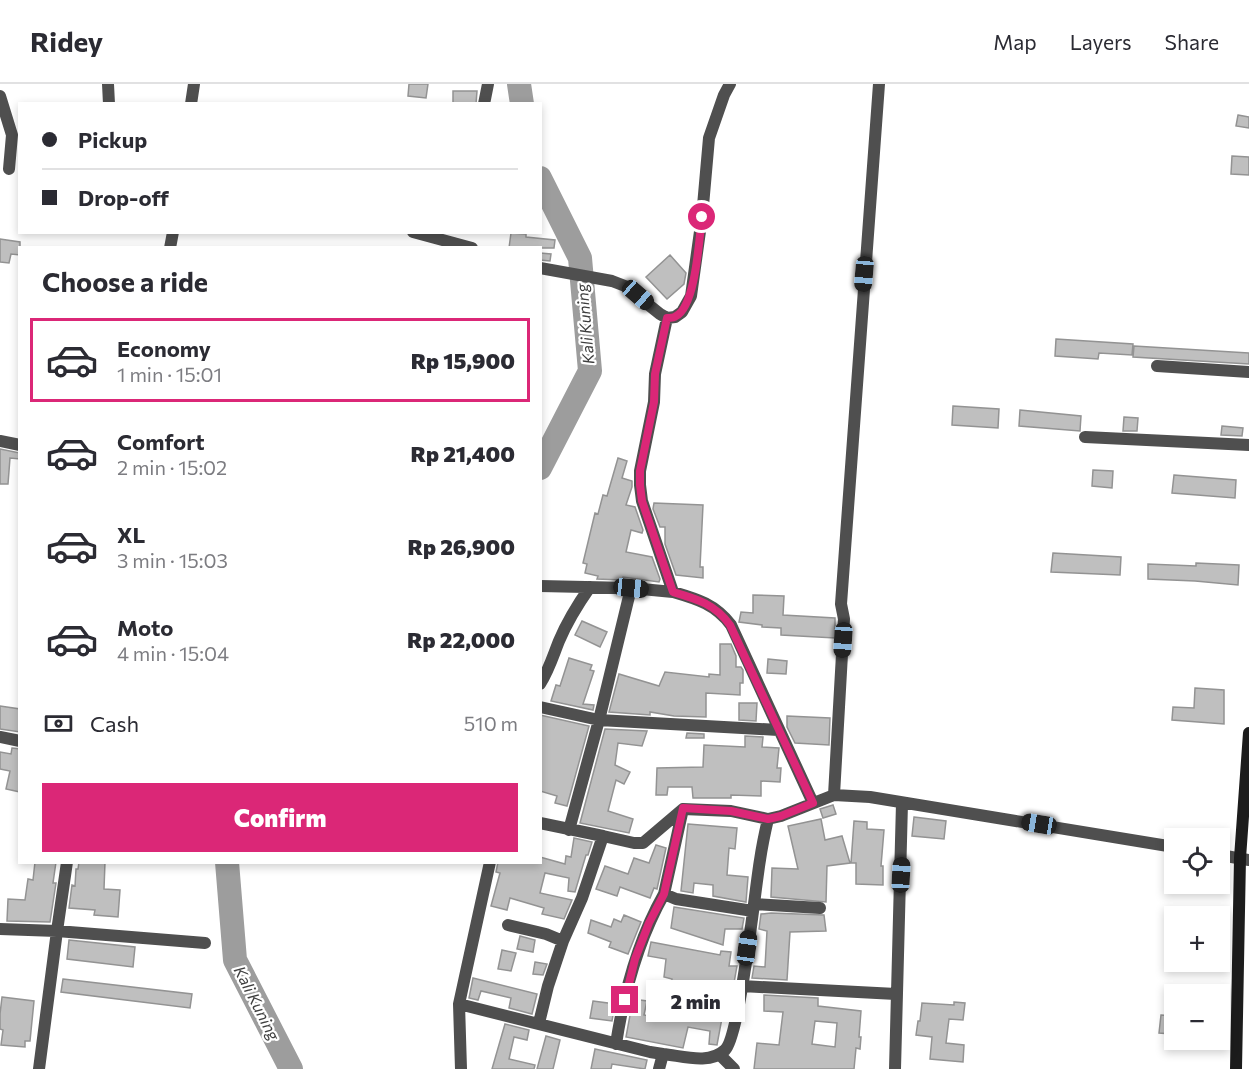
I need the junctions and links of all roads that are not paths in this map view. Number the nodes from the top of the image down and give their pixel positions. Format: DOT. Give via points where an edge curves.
graph roads {
  1 [pos="108,84"];
  2 [pos="194,84"];
  3 [pos="488,84"];
  4 [pos="730,84"];
  5 [pos="879,84"];
  6 [pos="0,96"];
  7 [pos="109,102"];
  8 [pos="191,102"];
  9 [pos="484,102"];
  10 [pos="10,170"];
  11 [pos="418,234"];
  12 [pos="465,241"];
  13 [pos="442,244"];
  14 [pos="542,268"];
  15 [pos="667,318"];
  16 [pos="1157,366"];
  17 [pos="1249,372"];
  18 [pos="1085,437"];
  19 [pos="0,441"];
  20 [pos="18,445"];
  21 [pos="1249,445"];
  22 [pos="542,586"];
  23 [pos="590,587"];
  24 [pos="631,588"];
  25 [pos="673,592"];
  26 [pos="542,681"];
  27 [pos="542,707"];
  28 [pos="599,720"];
  29 [pos="778,730"];
  30 [pos="1249,733"];
  31 [pos="0,737"];
  32 [pos="18,741"];
  33 [pos="834,795"];
  34 [pos="813,803"];
  35 [pos="902,803"];
  36 [pos="683,808"];
  37 [pos="768,819"];
  38 [pos="542,823"];
  39 [pos="569,830"];
  40 [pos="603,836"];
  41 [pos="1164,845"];
  42 [pos="1230,857"];
  43 [pos="1245,859"];
  44 [pos="67,864"];
  45 [pos="490,864"];
  46 [pos="664,894"];
  47 [pos="753,907"];
  48 [pos="820,908"];
  49 [pos="508,925"];
  50 [pos="0,928"];
  51 [pos="57,931"];
  52 [pos="563,941"];
  53 [pos="205,943"];
  54 [pos="742,986"];
  55 [pos="896,994"];
  56 [pos="459,1004"];
  57 [pos="539,1023"];
  58 [pos="616,1044"];
  59 [pos="663,1054"];
  60 [pos="719,1054"];
  61 [pos="39,1069"];
  62 [pos="461,1069"];
  63 [pos="659,1069"];
  64 [pos="734,1069"];
  65 [pos="895,1069"];
  66 [pos="1236,1069"];
  1 -- 7 [label="street"];
  2 -- 8 [label="street"];
  3 -- 9 [label="street"];
  4 -- 15 [label="street" via="709,138 690,296 682,312"];
  5 -- 33 [label="street" via="841,604 844,618"];
  6 -- 10 [label="street" via="12,135"];
  11 -- 13 [label="street"];
  12 -- 13 [label="street"];
  14 -- 15 [label="street" via="612,280"];
  15 -- 25 [label="street" via="640,485"];
  16 -- 17 [label="street"];
  18 -- 21 [label="street"];
  19 -- 20 [label="street"];
  22 -- 23 [label="street"];
  23 -- 24 [label="street"];
  23 -- 26 [label="street" via="572,615"];
  24 -- 25 [label="street"];
  24 -- 28 [label="street"];
  25 -- 29 [label="street" via="707,603 724,616"];
  27 -- 28 [label="street"];
  28 -- 29 [label="street"];
  28 -- 39 [label="street"];
  29 -- 34 [label="street"];
  30 -- 43 [label="main road"];
  31 -- 32 [label="street"];
  33 -- 34 [label="street"];
  33 -- 35 [label="street"];
  34 -- 37 [label="street"];
  35 -- 41 [label="street"];
  35 -- 55 [label="street"];
  36 -- 37 [label="street" via="731,811"];
  36 -- 40 [label="street" via="643,843"];
  36 -- 46 [label="street"];
  37 -- 47 [label="street"];
  38 -- 39 [label="street"];
  39 -- 40 [label="street"];
  40 -- 52 [label="street"];
  42 -- 43 [label="street"];
  43 -- 66 [label="main road"];
  44 -- 51 [label="street"];
  45 -- 56 [label="street"];
  46 -- 47 [label="street" via="676,899"];
  46 -- 58 [label="street" via="635,959"];
  47 -- 48 [label="street"];
  47 -- 54 [label="street"];
  49 -- 52 [label="street"];
  50 -- 51 [label="street"];
  51 -- 53 [label="street"];
  51 -- 61 [label="street"];
  52 -- 57 [label="street"];
  54 -- 55 [label="street"];
  54 -- 60 [label="street" via="730,1043"];
  55 -- 65 [label="street"];
  56 -- 57 [label="street"];
  56 -- 62 [label="street"];
  57 -- 58 [label="street"];
  58 -- 59 [label="street"];
  59 -- 60 [label="street" via="710,1059"];
  59 -- 63 [label="street"];
  60 -- 64 [label="street"];
}
